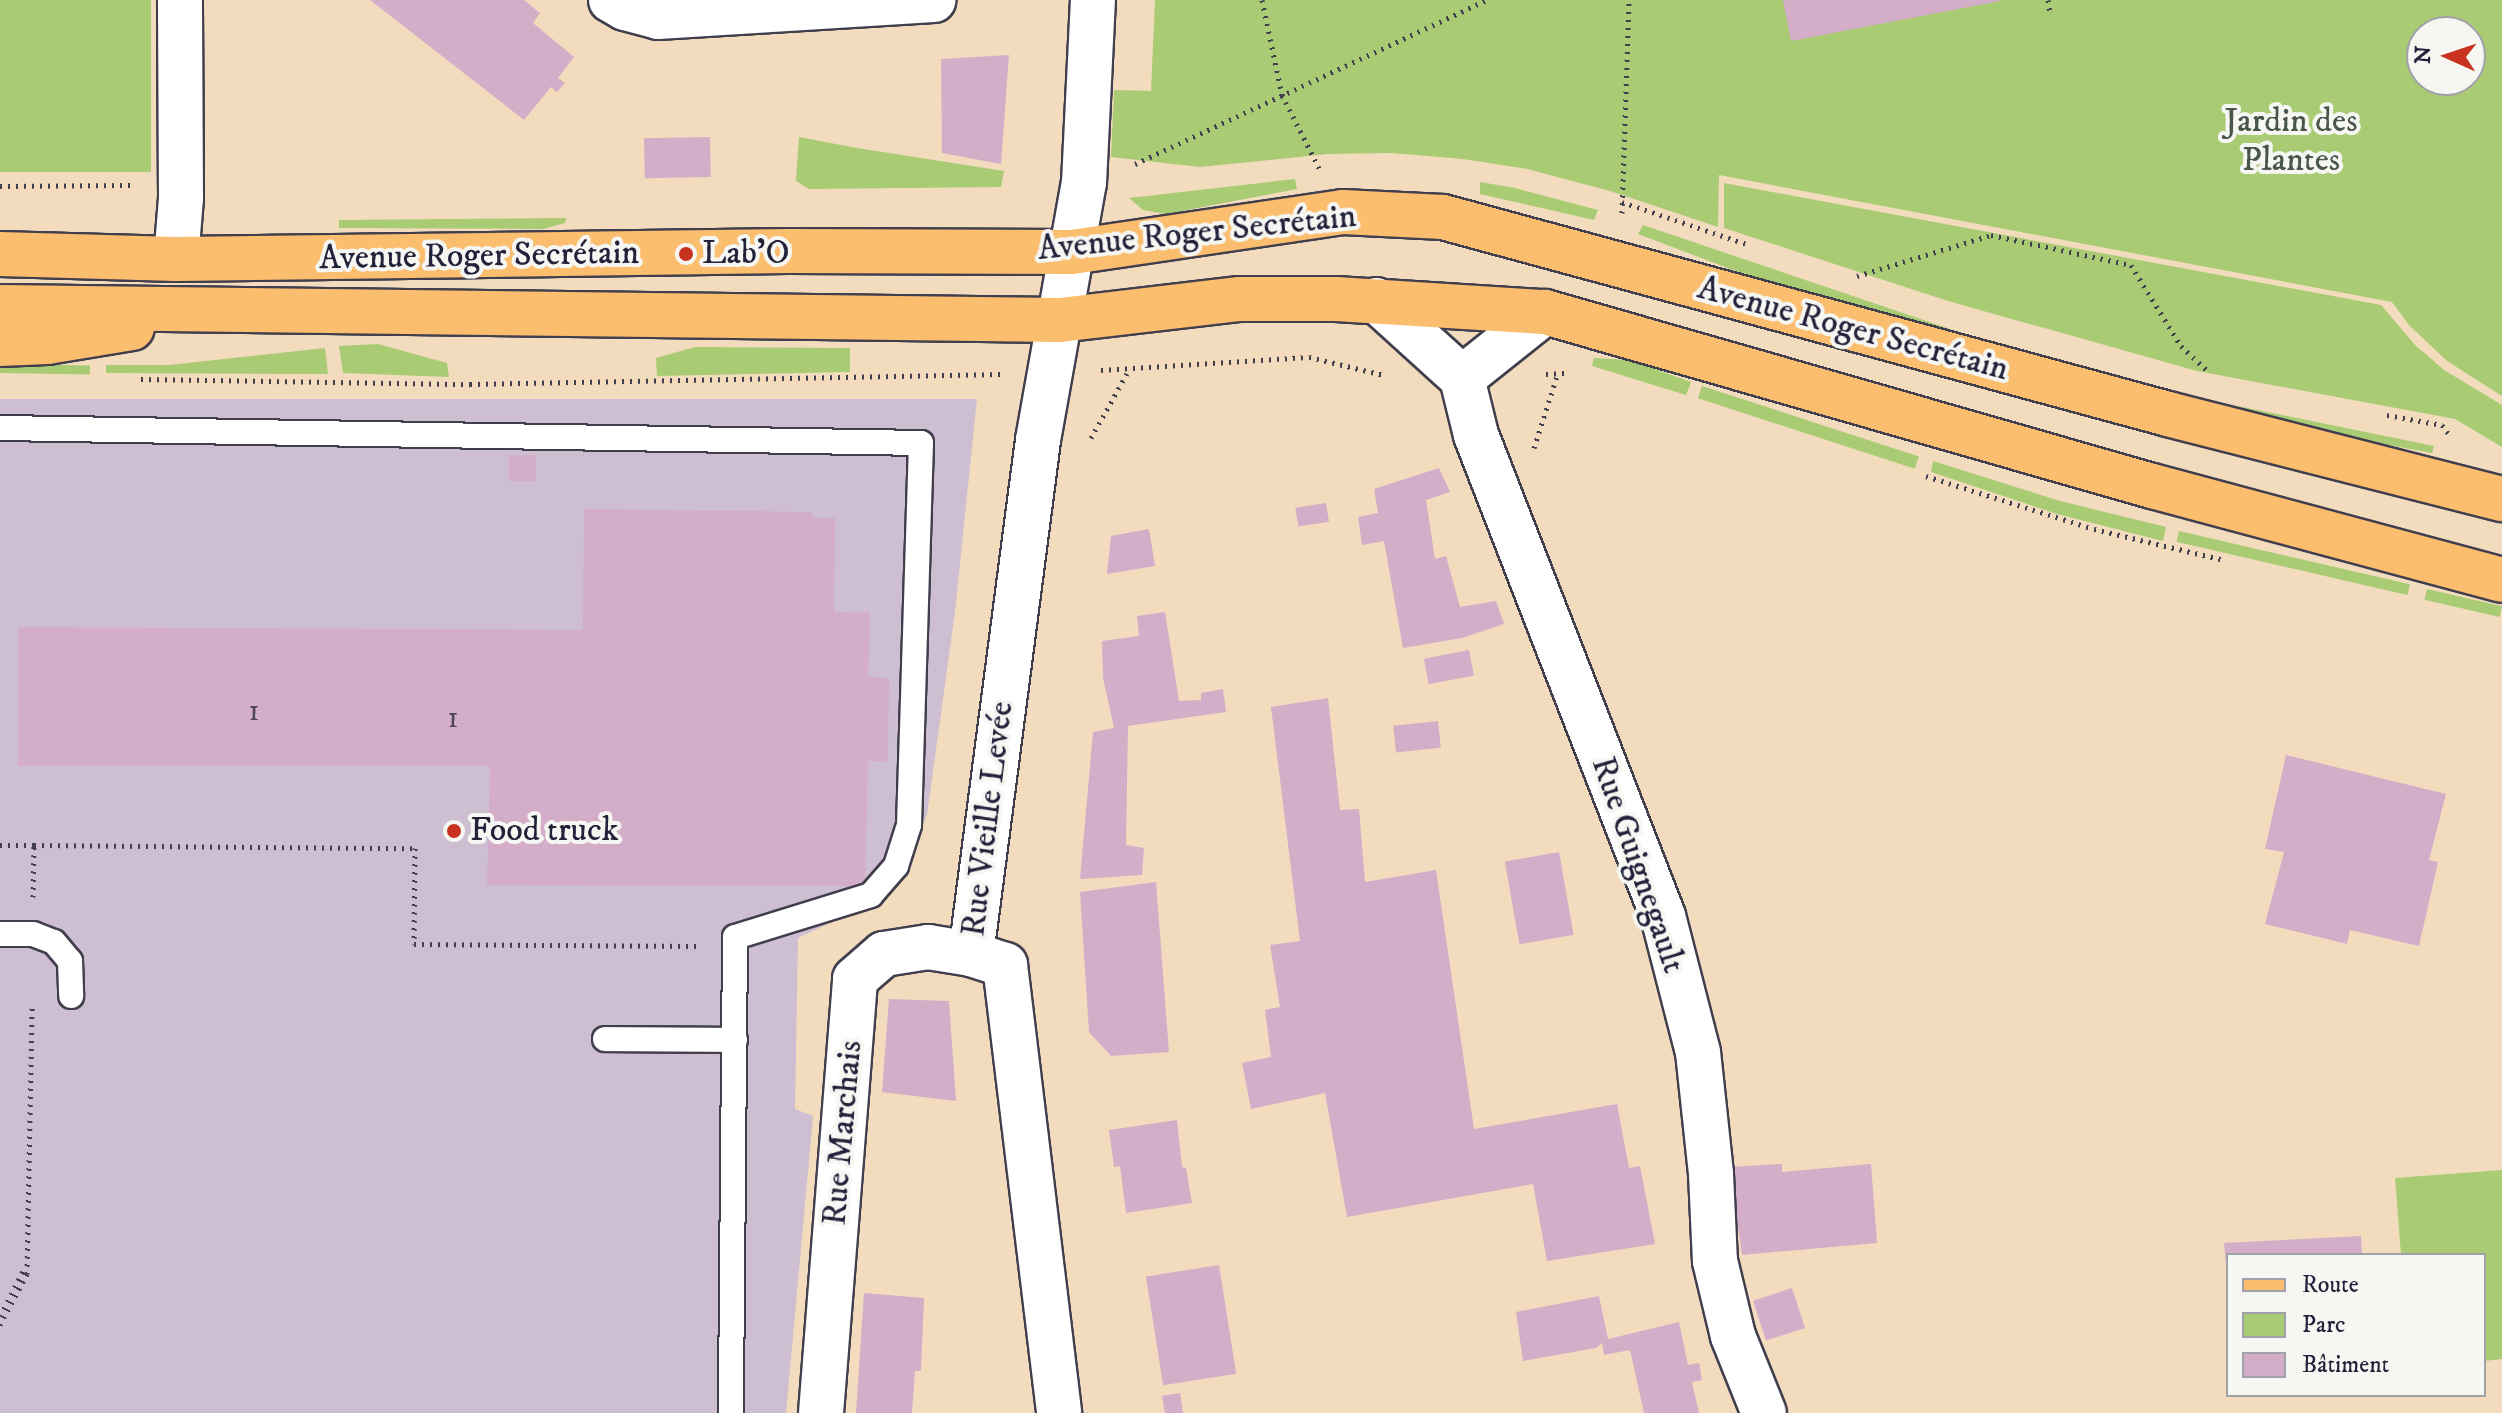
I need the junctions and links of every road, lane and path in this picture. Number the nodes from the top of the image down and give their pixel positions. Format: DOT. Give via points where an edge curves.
graph roads {
  1 [pos="180,0"];
  2 [pos="611,0"];
  3 [pos="933,0"];
  4 [pos="1093,0"];
  5 [pos="1262,0"];
  6 [pos="1486,0"];
  7 [pos="1629,0"];
  8 [pos="2048,0"];
  9 [pos="2050,12"];
  10 [pos="1282,95"];
  11 [pos="1127,168"];
  12 [pos="1321,172"];
  13 [pos="136,185"];
  14 [pos="0,186"];
  15 [pos="1622,202"];
  16 [pos="1622,213"];
  17 [pos="1757,248"];
  18 [pos="1072,252"];
  19 [pos="13,253"];
  20 [pos="176,259"];
  21 [pos="1847,279"];
  22 [pos="1376,300"];
  23 [pos="0,307"];
  24 [pos="249,308"];
  25 [pos="1545,312"];
  26 [pos="1060,320"];
  27 [pos="0,344"];
  28 [pos="1574,372"];
  29 [pos="1050,373"];
  30 [pos="1535,374"];
  31 [pos="2215,377"];
  32 [pos="1462,378"];
  33 [pos="125,379"];
  34 [pos="2380,414"];
  35 [pos="0,428"];
  36 [pos="2450,436"];
  37 [pos="1915,473"];
  38 [pos="2502,499"];
  39 [pos="2230,562"];
  40 [pos="2502,580"];
  41 [pos="0,845"];
  42 [pos="34,845"];
  43 [pos="36,865"];
  44 [pos="32,922"];
  45 [pos="0,934"];
  46 [pos="735,946"];
  47 [pos="971,954"];
  48 [pos="71,996"];
  49 [pos="30,997"];
  50 [pos="605,1039"];
  51 [pos="735,1040"];
  52 [pos="0,1316"];
  53 [pos="0,1325"];
  54 [pos="731,1413"];
  55 [pos="821,1413"];
  56 [pos="1059,1413"];
  57 [pos="1764,1413"];
  1 -- 20 [label="street" via="181,198"];
  2 -- 3 [label="street" via="658,17"];
  4 -- 18 [label="street" via="1084,183"];
  5 -- 10 [label="path"];
  6 -- 10 [label="path"];
  7 -- 15 [label="path"];
  8 -- 9 [label="path"];
  10 -- 11 [label="path"];
  10 -- 12 [label="path"];
  13 -- 14 [label="path"];
  15 -- 16 [label="path"];
  15 -- 17 [label="path"];
  18 -- 20 [label="main road, Avenue Roger Secrétain"];
  18 -- 26 [label="street"];
  18 -- 38 [label="main road, Avenue Roger Secrétain" via="1343,212 1443,217"];
  19 -- 20 [label="main road, Avenue Roger Secrétain"];
  21 -- 31 [label="path" via="1991,235 2131,265 2181,346"];
  22 -- 25 [label="main road, Avenue Roger Secrétain"];
  22 -- 26 [label="main road, Avenue Roger Secrétain" via="1240,299"];
  22 -- 32 [label="street"];
  23 -- 24 [label="main road, Avenue Roger Secrétain"];
  24 -- 26 [label="main road, Avenue Roger Secrétain"];
  24 -- 27 [label="main road" via="47,342"];
  25 -- 32 [label="street"];
  25 -- 40 [label="main road, Avenue Roger Secrétain"];
  26 -- 29 [label="street, Rue Vieille Levée"];
  28 -- 30 [label="path"];
  29 -- 32 [label="path" via="1309,357 1383,375"];
  29 -- 33 [label="path" via="470,384"];
  29 -- 47 [label="street, Rue Vieille Levée"];
  32 -- 57 [label="street, Rue Guignegault" via="1476,435 1663,916 1698,1052 1715,1261 1733,1336"];
  34 -- 36 [label="path" via="2442,425"];
  35 -- 46 [label="lane" via="921,443 909,825 896,866 871,895 735,937"];
  37 -- 39 [label="path" via="2094,529"];
  41 -- 42 [label="path"];
  42 -- 44 [label="path"];
  42 -- 46 [label="path" via="415,848 414,944"];
  43 -- 44 [label="path"];
  44 -- 45 [label="lane"];
  44 -- 48 [label="lane" via="70,961"];
  44 -- 53 [label="path" via="27,1274"];
  46 -- 51 [label="lane"];
  47 -- 55 [label="street, Rue Marchais" via="928,947 884,954 855,979"];
  47 -- 56 [label="street, Rue Vieille Levée" via="1005,965"];
  49 -- 52 [label="path" via="25,1269"];
  50 -- 51 [label="lane"];
  51 -- 54 [label="lane"];
}
